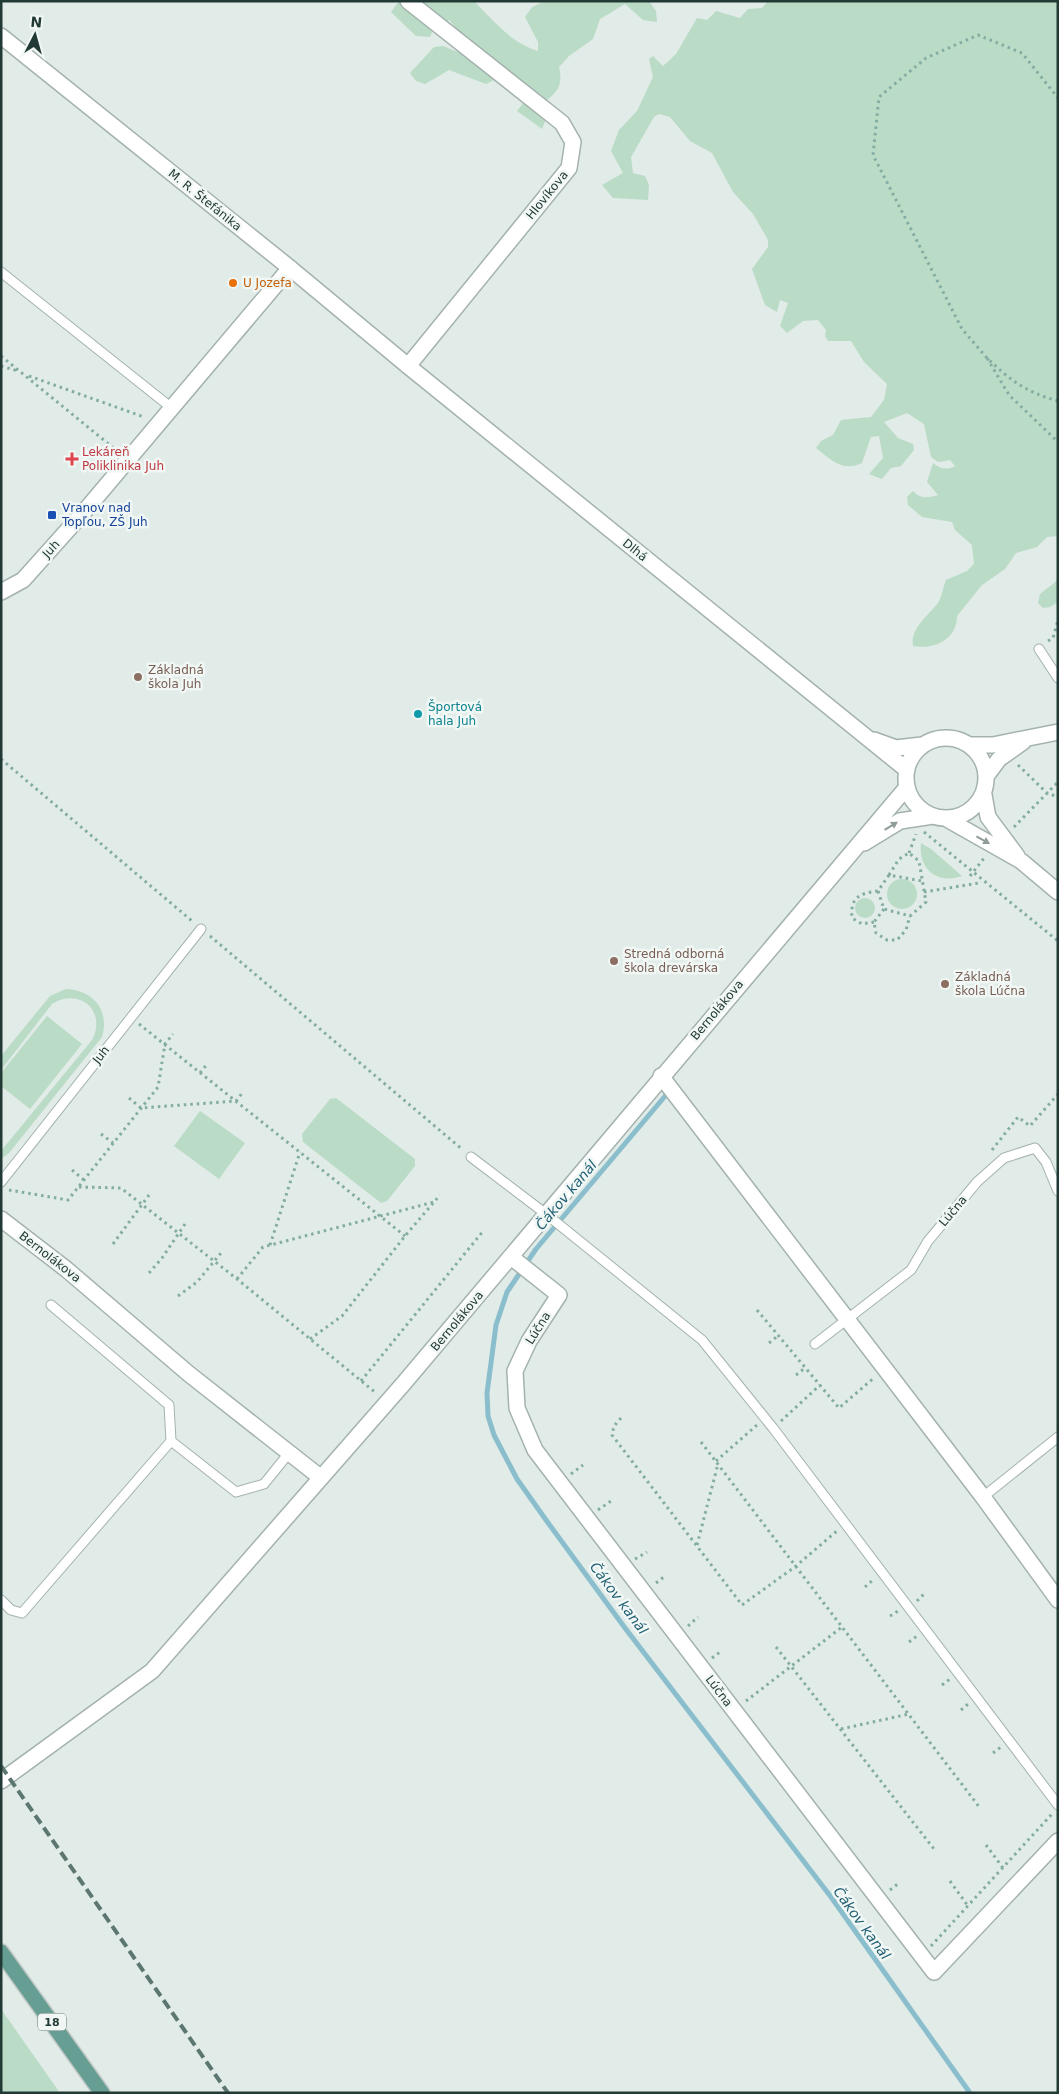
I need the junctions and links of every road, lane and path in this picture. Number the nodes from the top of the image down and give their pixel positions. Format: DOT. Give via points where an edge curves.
graph roads {
  1 [pos="408,1"];
  2 [pos="1,36"];
  3 [pos="1058,98"];
  4 [pos="290,268"];
  5 [pos="1,272"];
  6 [pos="1,356"];
  7 [pos="987,358"];
  8 [pos="1,366"];
  9 [pos="408,366"];
  10 [pos="21,372"];
  11 [pos="25,375"];
  12 [pos="1058,402"];
  13 [pos="173,409"];
  14 [pos="161,421"];
  15 [pos="1058,442"];
  16 [pos="128,459"];
  17 [pos="1,592"];
  18 [pos="1058,620"];
  19 [pos="1039,649"];
  20 [pos="1058,678"];
  21 [pos="1058,732"];
  22 [pos="861,735"];
  23 [pos="1028,738"];
  24 [pos="922,745"];
  25 [pos="970,745"];
  26 [pos="1,759"];
  27 [pos="1013,759"];
  28 [pos="907,770"];
  29 [pos="987,775"];
  30 [pos="1058,782"];
  31 [pos="907,787"];
  32 [pos="1047,793"];
  33 [pos="984,795"];
  34 [pos="1058,797"];
  35 [pos="939,817"];
  36 [pos="919,828"];
  37 [pos="1009,832"];
  38 [pos="916,833"];
  39 [pos="854,849"];
  40 [pos="910,853"];
  41 [pos="989,853"];
  42 [pos="1021,861"];
  43 [pos="973,872"];
  44 [pos="889,874"];
  45 [pos="970,876"];
  46 [pos="922,881"];
  47 [pos="979,883"];
  48 [pos="878,891"];
  49 [pos="924,892"];
  50 [pos="1058,892"];
  51 [pos="884,909"];
  52 [pos="910,916"];
  53 [pos="874,922"];
  54 [pos="201,928"];
  55 [pos="1058,941"];
  56 [pos="131,1017"];
  57 [pos="173,1034"];
  58 [pos="165,1044"];
  59 [pos="208,1062"];
  60 [pos="200,1072"];
  61 [pos="661,1076"];
  62 [pos="243,1092"];
  63 [pos="1058,1094"];
  64 [pos="129,1098"];
  65 [pos="236,1101"];
  66 [pos="142,1108"];
  67 [pos="101,1134"];
  68 [pos="113,1144"];
  69 [pos="300,1152"];
  70 [pos="991,1152"];
  71 [pos="471,1157"];
  72 [pos="72,1170"];
  73 [pos="84,1180"];
  74 [pos="1,1182"];
  75 [pos="79,1187"];
  76 [pos="1,1189"];
  77 [pos="1058,1191"];
  78 [pos="149,1195"];
  79 [pos="440,1195"];
  80 [pos="434,1202"];
  81 [pos="142,1204"];
  82 [pos="546,1214"];
  83 [pos="379,1216"];
  84 [pos="1,1219"];
  85 [pos="185,1224"];
  86 [pos="484,1230"];
  87 [pos="180,1234"];
  88 [pos="405,1236"];
  89 [pos="113,1244"];
  90 [pos="270,1246"];
  91 [pos="221,1253"];
  92 [pos="511,1257"];
  93 [pos="214,1261"];
  94 [pos="149,1273"];
  95 [pos="237,1279"];
  96 [pos="178,1296"];
  97 [pos="52,1305"];
  98 [pos="758,1310"];
  99 [pos="847,1321"];
  100 [pos="779,1335"];
  101 [pos="310,1338"];
  102 [pos="769,1343"];
  103 [pos="816,1344"];
  104 [pos="805,1367"];
  105 [pos="884,1369"];
  106 [pos="796,1375"];
  107 [pos="361,1381"];
  108 [pos="820,1385"];
  109 [pos="386,1402"];
  110 [pos="621,1418"];
  111 [pos="765,1418"];
  112 [pos="773,1428"];
  113 [pos="1058,1437"];
  114 [pos="171,1441"];
  115 [pos="701,1442"];
  116 [pos="290,1453"];
  117 [pos="717,1463"];
  118 [pos="583,1465"];
  119 [pos="569,1476"];
  120 [pos="320,1477"];
  121 [pos="983,1496"];
  122 [pos="611,1501"];
  123 [pos="596,1512"];
  124 [pos="846,1523"];
  125 [pos="697,1546"];
  126 [pos="647,1552"];
  127 [pos="632,1561"];
  128 [pos="796,1566"];
  129 [pos="665,1576"];
  130 [pos="651,1586"];
  131 [pos="1,1600"];
  132 [pos="1058,1600"];
  133 [pos="698,1617"];
  134 [pos="842,1627"];
  135 [pos="684,1629"];
  136 [pos="776,1648"];
  137 [pos="791,1666"];
  138 [pos="741,1705"];
  139 [pos="909,1714"];
  140 [pos="841,1729"];
  141 [pos="1,1781"];
  142 [pos="1058,1807"];
  143 [pos="980,1808"];
  144 [pos="1058,1841"];
  145 [pos="986,1845"];
  146 [pos="934,1849"];
  147 [pos="1003,1868"];
  148 [pos="950,1880"];
  149 [pos="968,1906"];
  150 [pos="926,1951"];
  151 [pos="1,1952"];
  152 [pos="102,2093"];
  1 -- 9 [label="street, Hlovíkova" via="562,122 572,142 569,168"];
  2 -- 4 [label="street, M. R. Štefánika"];
  3 -- 7 [label="path" via="1022,53 978,36 926,58 879,97 873,155 962,329"];
  4 -- 9 [label="street, M. R. Štefánika"];
  4 -- 13 [label="street, Juh"];
  5 -- 13 [label="lane"];
  6 -- 10 [label="path"];
  7 -- 12 [label="path" via="1008,378 1035,394"];
  7 -- 15 [label="path" via="1009,395"];
  8 -- 10 [label="path"];
  9 -- 22 [label="street, Dlhá"];
  10 -- 11 [label="path"];
  11 -- 14 [label="path" via="150,420"];
  11 -- 16 [label="path"];
  13 -- 14 [label="street, Juh"];
  14 -- 16 [label="street, Juh"];
  16 -- 17 [label="street, Juh" via="23,580"];
  18 -- 19 [label="path" via="1053,638"];
  19 -- 20 [label="lane"];
  21 -- 23 [label="street"];
  22 -- 24 [label="street" via="896,748"];
  22 -- 28 [label="street, Dlhá"];
  23 -- 25 [label="street" via="993,745"];
  23 -- 29 [label="street" via="999,759"];
  24 -- 25 [label="street" via="931,740 951,738"];
  24 -- 28 [label="street" via="910,760"];
  25 -- 29 [label="street" via="984,763"];
  26 -- 54 [label="path"];
  27 -- 32 [label="path"];
  28 -- 31 [label="street"];
  29 -- 33 [label="street"];
  30 -- 32 [label="path"];
  31 -- 35 [label="street" via="916,805"];
  31 -- 39 [label="street, Bernolákova"];
  32 -- 34 [label="path"];
  32 -- 37 [label="path"];
  33 -- 35 [label="street" via="968,812 957,817"];
  33 -- 42 [label="street" via="988,817"];
  39 -- 35 [label="street, one-way" via="900,821"];
  35 -- 42 [label="street, one-way"];
  36 -- 43 [label="path"];
  38 -- 40 [label="path"];
  39 -- 61 [label="street, Bernolákova"];
  40 -- 44 [label="path" via="899,860"];
  40 -- 46 [label="path" via="919,861"];
  41 -- 43 [label="path"];
  42 -- 50 [label="street"];
  43 -- 45 [label="path"];
  43 -- 55 [label="path"];
  44 -- 46 [label="path"];
  44 -- 48 [label="path"];
  46 -- 49 [label="path"];
  47 -- 49 [label="path"];
  48 -- 51 [label="path"];
  48 -- 53 [label="path" via="858,896 851,906 852,918 862,924"];
  49 -- 52 [label="path" via="926,902"];
  51 -- 52 [label="path"];
  51 -- 53 [label="path"];
  52 -- 53 [label="path" via="906,930 897,940 887,940 876,933"];
  54 -- 56 [label="lane, Juh"];
  54 -- 71 [label="path"];
  56 -- 58 [label="path"];
  56 -- 74 [label="lane, Juh"];
  57 -- 58 [label="path"];
  58 -- 60 [label="path"];
  58 -- 66 [label="path" via="158,1087"];
  59 -- 60 [label="path"];
  60 -- 65 [label="path"];
  61 -- 82 [label="street, Bernolákova"];
  61 -- 99 [label="street"];
  62 -- 65 [label="path"];
  63 -- 70 [label="path" via="1030,1126 1018,1117"];
  64 -- 66 [label="path"];
  65 -- 66 [label="path"];
  65 -- 69 [label="path"];
  66 -- 68 [label="path"];
  67 -- 68 [label="path"];
  68 -- 73 [label="path"];
  69 -- 83 [label="path"];
  69 -- 90 [label="path"];
  71 -- 82 [label="lane"];
  72 -- 73 [label="path"];
  73 -- 75 [label="path"];
  75 -- 76 [label="path" via="68,1200"];
  75 -- 81 [label="path" via="121,1188"];
  77 -- 99 [label="lane, Lúčna" via="1046,1162 1035,1148 1004,1158 977,1182 928,1241 911,1270"];
  78 -- 81 [label="path"];
  79 -- 80 [label="path"];
  80 -- 83 [label="path"];
  80 -- 88 [label="path"];
  81 -- 87 [label="path"];
  81 -- 89 [label="path"];
  82 -- 92 [label="street, Bernolákova"];
  82 -- 111 [label="lane" via="702,1340"];
  83 -- 88 [label="path"];
  83 -- 90 [label="path"];
  84 -- 116 [label="street, Bernolákova"];
  85 -- 87 [label="path"];
  86 -- 107 [label="path"];
  87 -- 93 [label="path"];
  87 -- 94 [label="path"];
  88 -- 101 [label="path" via="342,1316"];
  90 -- 95 [label="path" via="262,1248"];
  91 -- 93 [label="path"];
  92 -- 109 [label="street, Bernolákova"];
  92 -- 144 [label="street, Lúčna" via="558,1295 529,1341 515,1371 517,1408 535,1450 934,1972"];
  93 -- 95 [label="path"];
  93 -- 96 [label="path" via="197,1282"];
  95 -- 101 [label="path"];
  97 -- 114 [label="lane" via="169,1405"];
  98 -- 100 [label="path"];
  99 -- 103 [label="lane"];
  99 -- 105 [label="street"];
  100 -- 102 [label="path"];
  100 -- 104 [label="path"];
  101 -- 107 [label="path"];
  104 -- 106 [label="path"];
  104 -- 108 [label="path"];
  105 -- 108 [label="path" via="839,1408"];
  105 -- 121 [label="street"];
  107 -- 109 [label="path"];
  108 -- 112 [label="path"];
  109 -- 120 [label="street, Bernolákova"];
  110 -- 125 [label="path" via="612,1435"];
  111 -- 112 [label="lane"];
  111 -- 117 [label="path"];
  112 -- 124 [label="lane"];
  113 -- 121 [label="lane"];
  114 -- 116 [label="lane" via="236,1492 264,1484"];
  114 -- 131 [label="lane" via="22,1613 11,1610"];
  115 -- 117 [label="path"];
  116 -- 120 [label="street, Bernolákova"];
  117 -- 125 [label="path"];
  117 -- 128 [label="path"];
  118 -- 119 [label="path"];
  120 -- 141 [label="street" via="152,1671"];
  121 -- 132 [label="street"];
  122 -- 123 [label="path"];
  124 -- 128 [label="path"];
  124 -- 142 [label="lane"];
  125 -- 128 [label="path" via="742,1605"];
  126 -- 127 [label="path"];
  128 -- 134 [label="path"];
  129 -- 130 [label="path"];
  133 -- 135 [label="path"];
  134 -- 137 [label="path"];
  134 -- 139 [label="path"];
  136 -- 137 [label="path"];
  137 -- 138 [label="path"];
  137 -- 140 [label="path"];
  139 -- 140 [label="path"];
  139 -- 143 [label="path"];
  140 -- 146 [label="path"];
  142 -- 147 [label="path"];
  145 -- 147 [label="path"];
  147 -- 149 [label="path"];
  148 -- 149 [label="path"];
  149 -- 150 [label="path"];
  151 -- 152 [label="main road, 18"];
}
